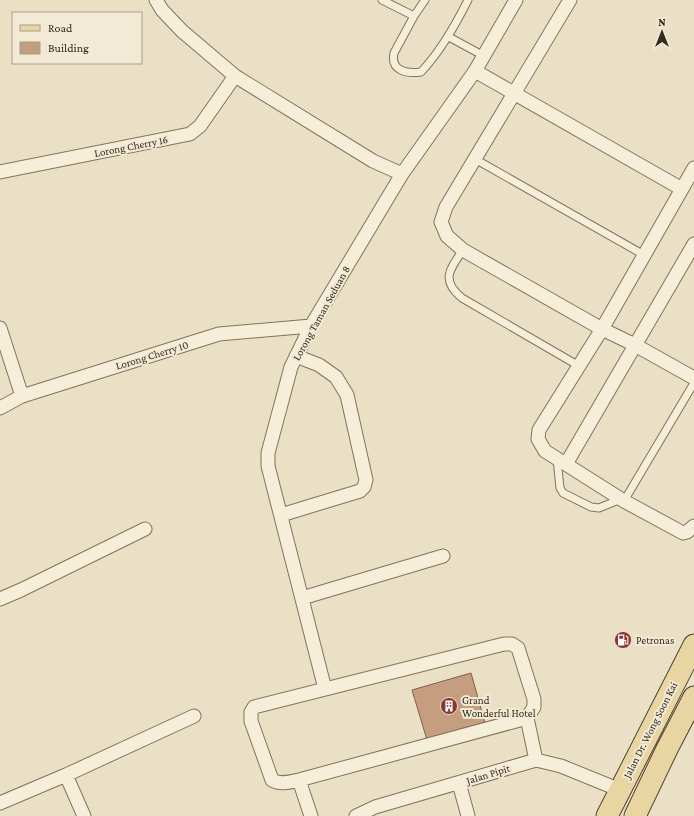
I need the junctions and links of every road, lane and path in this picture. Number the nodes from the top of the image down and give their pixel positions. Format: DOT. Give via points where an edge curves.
graph roads {
  1 [pos="156,0"];
  2 [pos="382,0"];
  3 [pos="425,0"];
  4 [pos="468,0"];
  5 [pos="516,0"];
  6 [pos="570,0"];
  7 [pos="414,16"];
  8 [pos="449,37"];
  9 [pos="484,56"];
  10 [pos="475,71"];
  11 [pos="235,76"];
  12 [pos="514,94"];
  13 [pos="475,159"];
  14 [pos="694,168"];
  15 [pos="0,172"];
  16 [pos="402,174"];
  17 [pos="682,189"];
  18 [pos="694,244"];
  19 [pos="463,250"];
  20 [pos="644,255"];
  21 [pos="311,326"];
  22 [pos="0,328"];
  23 [pos="602,329"];
  24 [pos="635,345"];
  25 [pos="296,356"];
  26 [pos="579,366"];
  27 [pos="694,378"];
  28 [pos="694,382"];
  29 [pos="22,396"];
  30 [pos="0,408"];
  31 [pos="561,461"];
  32 [pos="622,500"];
  33 [pos="281,515"];
  34 [pos="694,526"];
  35 [pos="145,529"];
  36 [pos="443,556"];
  37 [pos="1,595"];
  38 [pos="302,598"];
  39 [pos="694,645"];
  40 [pos="325,689"];
  41 [pos="694,697"];
  42 [pos="194,716"];
  43 [pos="527,718"];
  44 [pos="536,760"];
  45 [pos="66,775"];
  46 [pos="299,780"];
  47 [pos="459,783"];
  48 [pos="620,790"];
  49 [pos="0,803"];
  50 [pos="84,816"];
  51 [pos="311,816"];
  52 [pos="356,816"];
  53 [pos="468,816"];
  54 [pos="607,816"];
  55 [pos="635,816"];
  1 -- 11 [label="street" via="182,31"];
  2 -- 7 [label="lane"];
  3 -- 7 [label="lane"];
  4 -- 8 [label="lane"];
  5 -- 9 [label="street, Lorong Taman Seduan 8"];
  6 -- 12 [label="street"];
  7 -- 8 [label="lane" via="394,53 396,66 403,71 421,72"];
  8 -- 9 [label="lane"];
  9 -- 10 [label="street, Lorong Taman Seduan 8"];
  10 -- 12 [label="street"];
  10 -- 16 [label="street, Lorong Taman Seduan 8"];
  11 -- 15 [label="street, Lorong Cherry 16" via="200,126 190,134"];
  11 -- 16 [label="street" via="373,161"];
  12 -- 13 [label="street"];
  12 -- 17 [label="street"];
  13 -- 19 [label="street" via="446,207 441,222 447,236"];
  13 -- 20 [label="lane"];
  14 -- 17 [label="street"];
  16 -- 21 [label="street, Lorong Taman Seduan 8"];
  17 -- 20 [label="street"];
  18 -- 24 [label="street"];
  19 -- 23 [label="street"];
  19 -- 26 [label="lane" via="450,269 449,281 454,291"];
  20 -- 23 [label="street"];
  21 -- 25 [label="street, Lorong Taman Seduan 8"];
  21 -- 29 [label="street, Lorong Cherry 10" via="219,334"];
  22 -- 29 [label="street"];
  23 -- 24 [label="street"];
  23 -- 26 [label="street"];
  24 -- 27 [label="street"];
  24 -- 31 [label="street"];
  25 -- 33 [label="street, Lorong Taman Seduan 8" via="268,454 268,466"];
  25 -- 33 [label="street" via="319,365 336,377 347,395 366,480 360,491"];
  26 -- 31 [label="street" via="539,430 538,438 545,451"];
  28 -- 32 [label="lane"];
  29 -- 30 [label="street, Lorong Cherry 10"];
  31 -- 32 [label="street"];
  31 -- 32 [label="lane" via="560,488 563,493 591,507 599,508"];
  32 -- 34 [label="street" via="683,533"];
  33 -- 38 [label="street, Lorong Taman Seduan 8"];
  35 -- 37 [label="street" via="21,590"];
  36 -- 38 [label="street"];
  38 -- 40 [label="street, Lorong Taman Seduan 8"];
  39 -- 48 [label="main road, Jalan Dr. Wong Soon Kai"];
  40 -- 43 [label="street" via="512,644 518,648 534,699 534,707"];
  40 -- 46 [label="street" via="254,707 251,712 251,721 272,780 280,783"];
  41 -- 55 [label="main road"];
  42 -- 45 [label="street"];
  43 -- 44 [label="street"];
  43 -- 46 [label="street"];
  44 -- 47 [label="street, Jalan Pipit"];
  44 -- 48 [label="street" via="561,766"];
  45 -- 49 [label="street"];
  45 -- 50 [label="street"];
  46 -- 51 [label="street"];
  47 -- 52 [label="street, Jalan Pipit" via="375,807"];
  47 -- 53 [label="street"];
  48 -- 54 [label="main road, Jalan Dr. Wong Soon Kai"];
}
